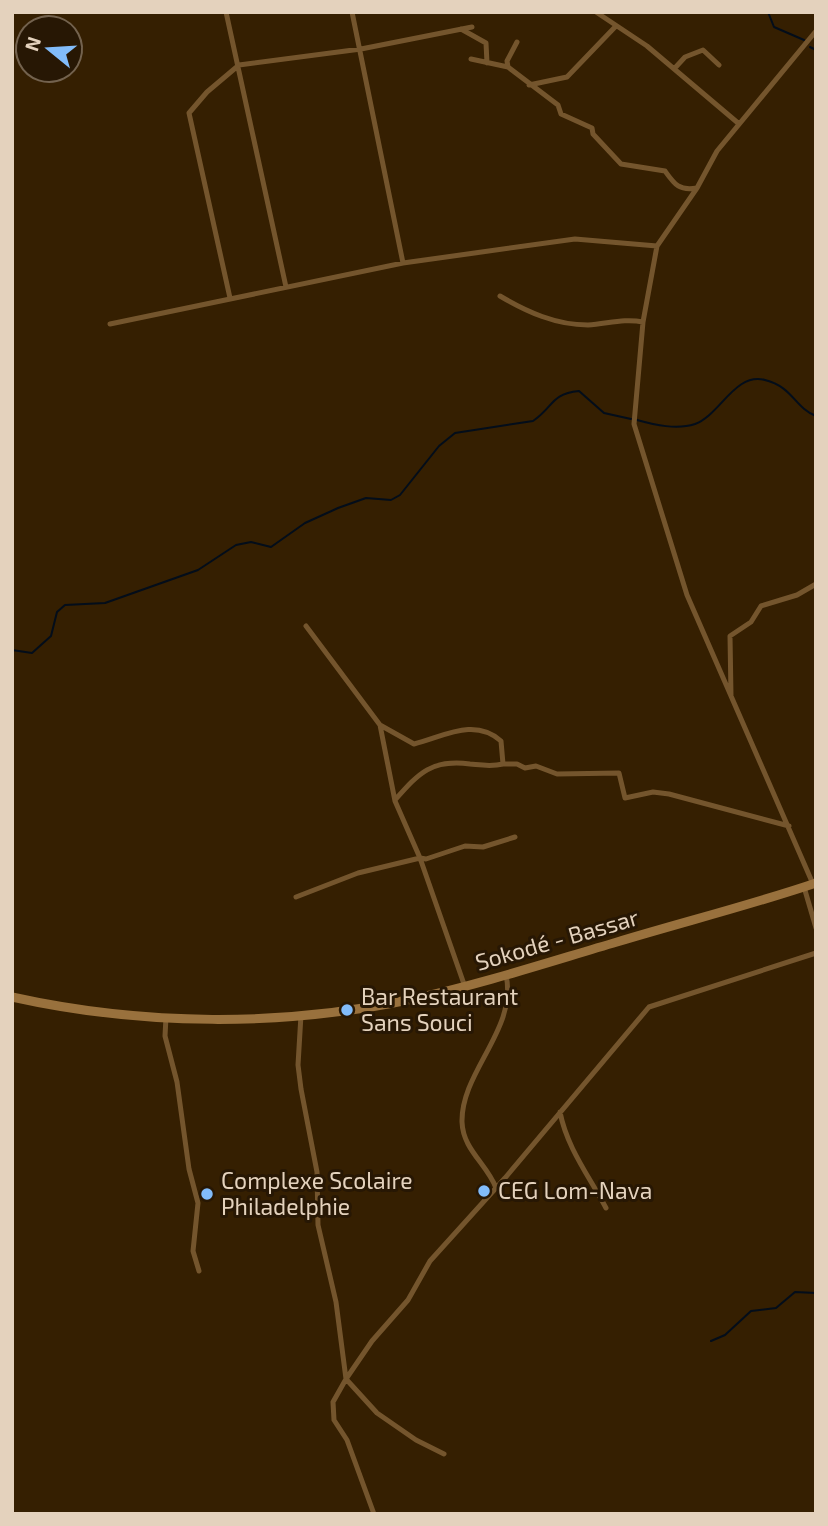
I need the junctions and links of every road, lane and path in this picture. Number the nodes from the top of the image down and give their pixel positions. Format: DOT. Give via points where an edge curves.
graph roads {
  1 [pos="226,12"];
  2 [pos="352,12"];
  3 [pos="596,12"];
  4 [pos="472,27"];
  5 [pos="615,27"];
  6 [pos="461,29"];
  7 [pos="816,31"];
  8 [pos="517,42"];
  9 [pos="361,49"];
  10 [pos="471,59"];
  11 [pos="487,63"];
  12 [pos="239,65"];
  13 [pos="719,65"];
  14 [pos="508,68"];
  15 [pos="674,69"];
  16 [pos="529,85"];
  17 [pos="738,123"];
  18 [pos="697,188"];
  19 [pos="657,246"];
  20 [pos="403,263"];
  21 [pos="286,287"];
  22 [pos="500,296"];
  23 [pos="230,298"];
  24 [pos="643,322"];
  25 [pos="110,324"];
  26 [pos="816,584"];
  27 [pos="306,626"];
  28 [pos="731,700"];
  29 [pos="380,725"];
  30 [pos="503,764"];
  31 [pos="395,801"];
  32 [pos="789,825"];
  33 [pos="515,837"];
  34 [pos="420,858"];
  35 [pos="811,885"];
  36 [pos="296,897"];
  37 [pos="816,928"];
  38 [pos="816,953"];
  39 [pos="506,975"];
  40 [pos="466,986"];
  41 [pos="12,997"];
  42 [pos="301,1015"];
  43 [pos="166,1017"];
  44 [pos="560,1112"];
  45 [pos="496,1188"];
  46 [pos="606,1208"];
  47 [pos="199,1271"];
  48 [pos="346,1379"];
  49 [pos="444,1454"];
  50 [pos="374,1514"];
  1 -- 12 [label="street"];
  2 -- 9 [label="street"];
  3 -- 5 [label="street"];
  4 -- 6 [label="street"];
  5 -- 15 [label="street"];
  5 -- 16 [label="street" via="567,77"];
  6 -- 9 [label="street"];
  6 -- 11 [label="street" via="486,43"];
  7 -- 17 [label="street"];
  8 -- 14 [label="street"];
  9 -- 12 [label="street"];
  9 -- 20 [label="street"];
  10 -- 11 [label="street"];
  11 -- 14 [label="street"];
  12 -- 21 [label="street"];
  12 -- 23 [label="street" via="189,113"];
  13 -- 15 [label="street" via="703,50 685,57"];
  14 -- 16 [label="street"];
  15 -- 17 [label="street"];
  16 -- 18 [label="street" via="558,105 561,114 592,128 621,164 665,171 676,187"];
  17 -- 18 [label="street"];
  18 -- 19 [label="street"];
  19 -- 20 [label="street" via="575,239"];
  19 -- 24 [label="street"];
  20 -- 21 [label="street"];
  21 -- 23 [label="street"];
  22 -- 24 [label="street" via="534,316 587,325"];
  23 -- 25 [label="street"];
  24 -- 28 [label="street" via="634,424 687,595"];
  26 -- 28 [label="street" via="761,606 751,622 730,636"];
  27 -- 29 [label="street"];
  28 -- 32 [label="street"];
  29 -- 30 [label="street" via="414,744 458,729 493,734 500,741"];
  29 -- 31 [label="street"];
  30 -- 31 [label="street" via="448,761 420,772"];
  30 -- 32 [label="street" via="536,766 557,774 619,773 625,798 669,794"];
  31 -- 34 [label="street"];
  32 -- 35 [label="street"];
  33 -- 34 [label="street"];
  34 -- 36 [label="street" via="358,873"];
  34 -- 40 [label="street"];
  35 -- 37 [label="street"];
  35 -- 39 [label="main road, Sokodé - Bassar"];
  38 -- 44 [label="street" via="649,1007"];
  39 -- 40 [label="main road, Sokodé - Bassar"];
  39 -- 45 [label="street" via="498,1030 471,1084 462,1123 472,1152"];
  40 -- 42 [label="main road, Sokodé - Bassar" via="382,1005"];
  41 -- 43 [label="main road, Sokodé - Bassar" via="79,1010"];
  42 -- 43 [label="main road, Sokodé - Bassar"];
  42 -- 48 [label="street" via="298,1065 317,1172 318,1225 336,1302"];
  43 -- 47 [label="street" via="165,1036 198,1203 194,1251"];
  44 -- 45 [label="street"];
  44 -- 46 [label="street" via="586,1177"];
  45 -- 48 [label="street" via="430,1261 408,1300"];
  48 -- 49 [label="street" via="377,1413"];
  48 -- 50 [label="street" via="333,1402 334,1420"];
}
